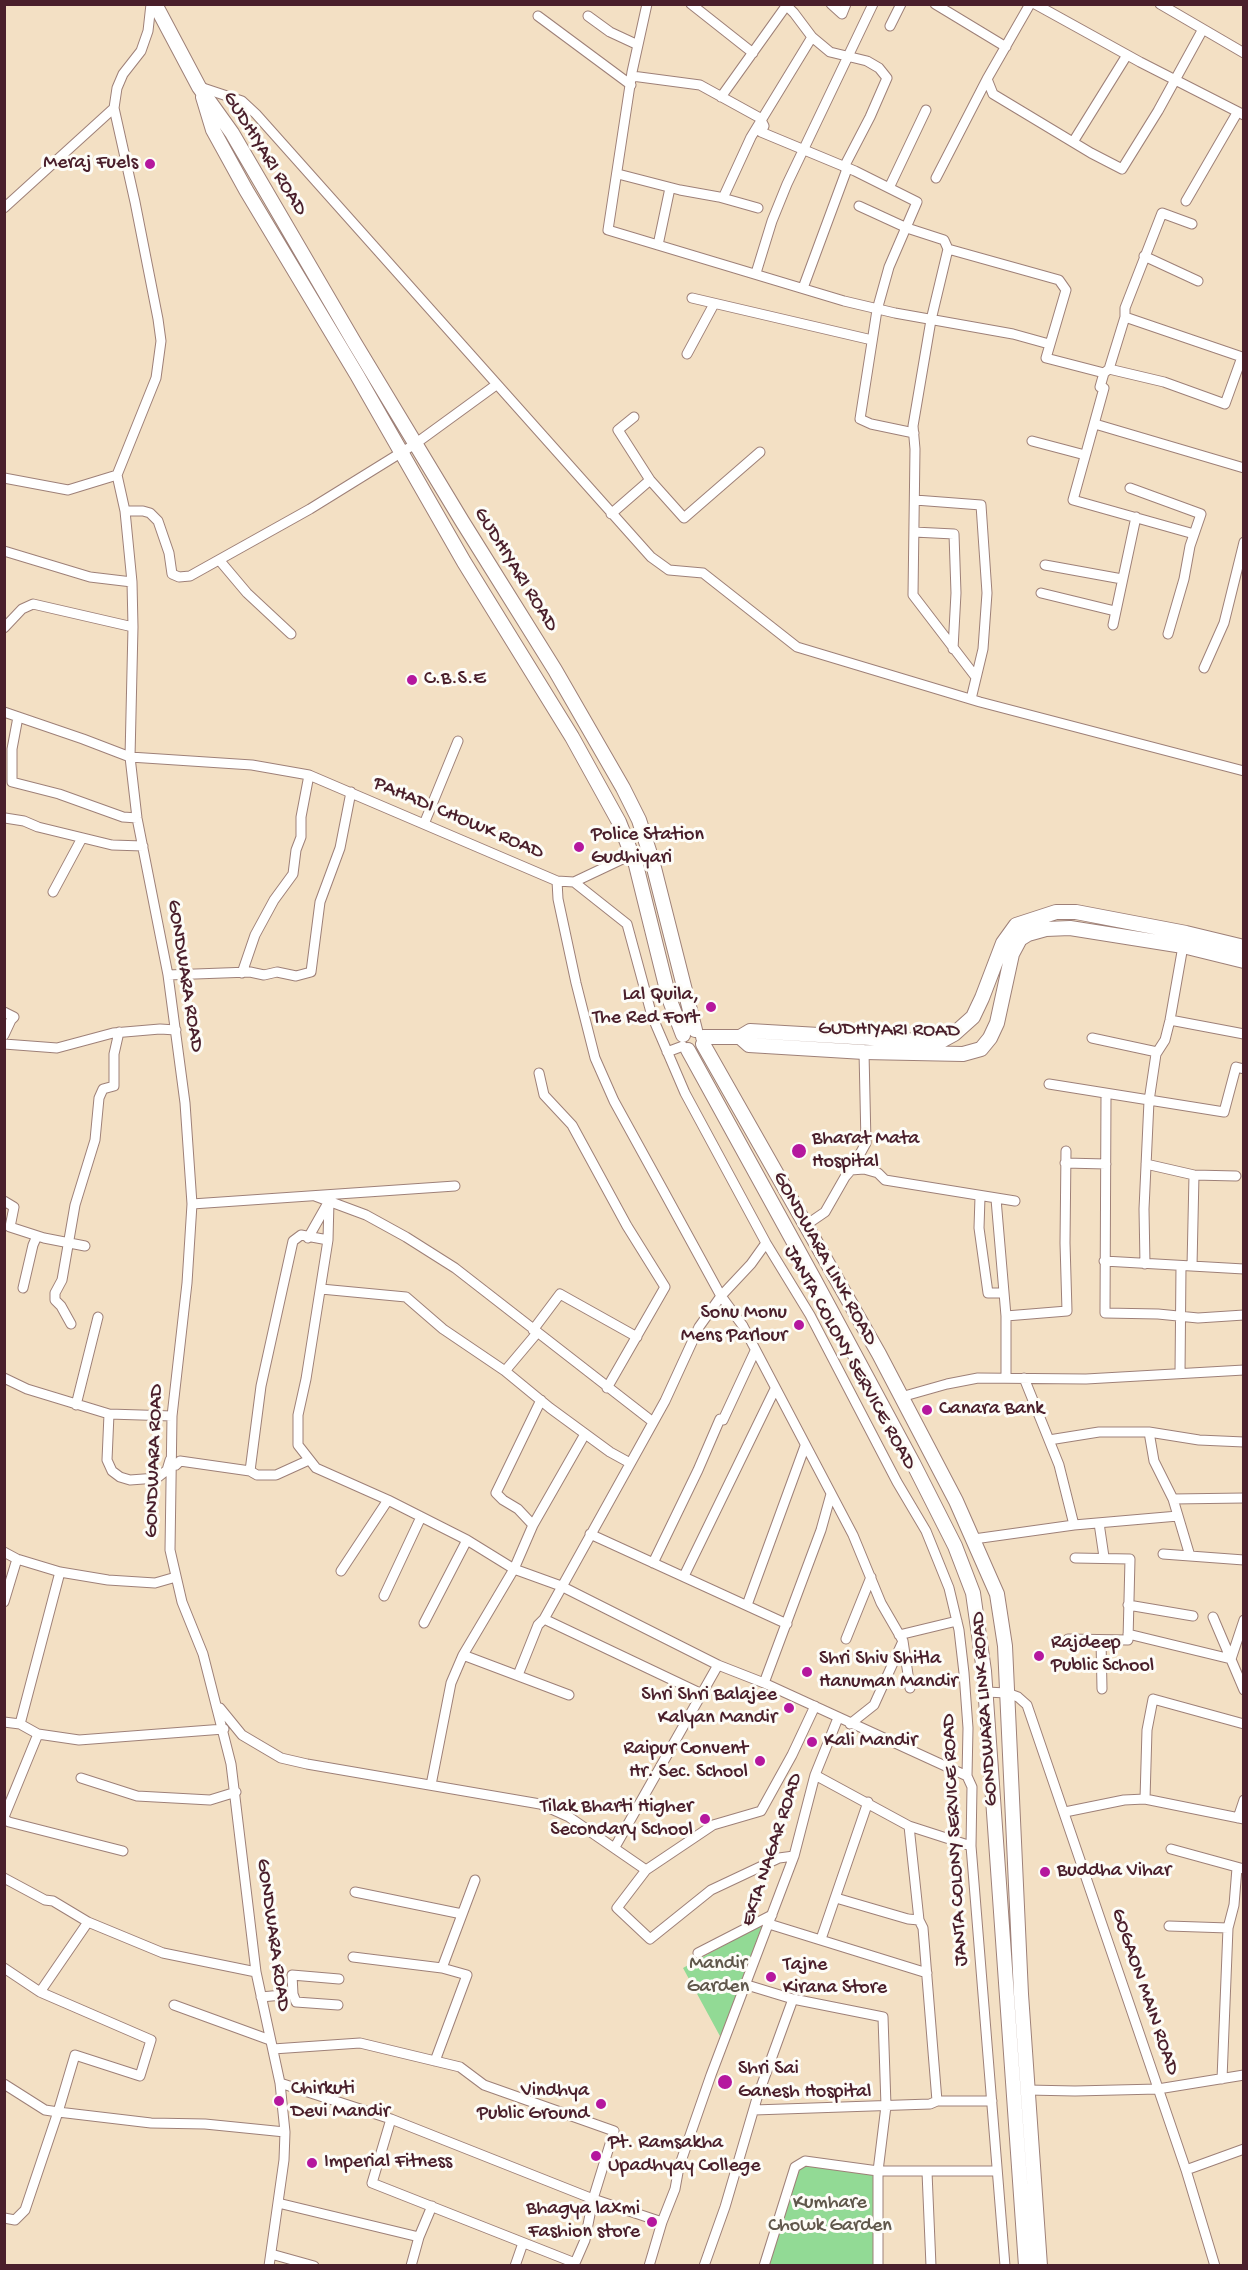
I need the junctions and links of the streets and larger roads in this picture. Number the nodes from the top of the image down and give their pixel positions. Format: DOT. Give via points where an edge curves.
graph roads {
  1 [pos="153,4"];
  2 [pos="647,4"];
  3 [pos="691,4"];
  4 [pos="831,4"];
  5 [pos="846,4"];
  6 [pos="873,4"];
  7 [pos="901,4"];
  8 [pos="935,4"];
  9 [pos="1030,4"];
  10 [pos="1035,4"];
  11 [pos="1160,4"];
  12 [pos="786,5"];
  13 [pos="538,16"];
  14 [pos="588,16"];
  15 [pos="890,26"];
  16 [pos="1203,29"];
  17 [pos="812,37"];
  18 [pos="638,45"];
  19 [pos="1005,47"];
  20 [pos="753,53"];
  21 [pos="1244,53"];
  22 [pos="1126,55"];
  23 [pos="849,56"];
  24 [pos="987,79"];
  25 [pos="632,80"];
  26 [pos="1174,80"];
  27 [pos="199,87"];
  28 [pos="722,97"];
  29 [pos="114,108"];
  30 [pos="926,110"];
  31 [pos="1240,114"];
  32 [pos="762,121"];
  33 [pos="1073,142"];
  34 [pos="804,151"];
  35 [pos="846,168"];
  36 [pos="618,174"];
  37 [pos="936,178"];
  38 [pos="670,188"];
  39 [pos="889,188"];
  40 [pos="723,198"];
  41 [pos="1186,201"];
  42 [pos="859,207"];
  43 [pos="4,208"];
  44 [pos="758,208"];
  45 [pos="1192,224"];
  46 [pos="907,228"];
  47 [pos="658,245"];
  48 [pos="948,249"];
  49 [pos="1144,256"];
  50 [pos="756,273"];
  51 [pos="1198,281"];
  52 [pos="803,288"];
  53 [pos="692,298"];
  54 [pos="714,304"];
  55 [pos="877,310"];
  56 [pos="1125,317"];
  57 [pos="931,320"];
  58 [pos="872,340"];
  59 [pos="1049,344"];
  60 [pos="687,354"];
  61 [pos="1106,371"];
  62 [pos="496,385"];
  63 [pos="634,417"];
  64 [pos="1095,424"];
  65 [pos="914,433"];
  66 [pos="1032,441"];
  67 [pos="416,444"];
  68 [pos="401,452"];
  69 [pos="760,452"];
  70 [pos="1085,455"];
  71 [pos="1244,468"];
  72 [pos="117,475"];
  73 [pos="4,478"];
  74 [pos="650,480"];
  75 [pos="1130,488"];
  76 [pos="915,500"];
  77 [pos="125,511"];
  78 [pos="611,514"];
  79 [pos="1136,517"];
  80 [pos="914,532"];
  81 [pos="1194,534"];
  82 [pos="1244,542"];
  83 [pos="4,551"];
  84 [pos="220,561"];
  85 [pos="1045,565"];
  86 [pos="1122,579"];
  87 [pos="132,582"];
  88 [pos="1041,593"];
  89 [pos="1115,611"];
  90 [pos="1113,625"];
  91 [pos="133,627"];
  92 [pos="4,628"];
  93 [pos="291,634"];
  94 [pos="1168,634"];
  95 [pos="953,649"];
  96 [pos="1204,668"];
  97 [pos="975,676"];
  98 [pos="971,699"];
  99 [pos="4,712"];
  100 [pos="18,717"];
  101 [pos="458,741"];
  102 [pos="130,757"];
  103 [pos="1244,771"];
  104 [pos="309,775"];
  105 [pos="8,782"];
  106 [pos="351,792"];
  107 [pos="5,818"];
  108 [pos="137,818"];
  109 [pos="424,824"];
  110 [pos="82,838"];
  111 [pos="143,846"];
  112 [pos="632,855"];
  113 [pos="557,881"];
  114 [pos="574,882"];
  115 [pos="53,892"];
  116 [pos="1070,912"];
  117 [pos="1070,928"];
  118 [pos="1182,946"];
  119 [pos="1244,947"];
  120 [pos="1244,961"];
  121 [pos="242,973"];
  122 [pos="168,975"];
  123 [pos="4,1012"];
  124 [pos="1170,1020"];
  125 [pos="176,1030"];
  126 [pos="119,1032"];
  127 [pos="1244,1034"];
  128 [pos="4,1035"];
  129 [pos="740,1037"];
  130 [pos="1092,1038"];
  131 [pos="692,1040"];
  132 [pos="4,1044"];
  133 [pos="667,1052"];
  134 [pos="864,1052"];
  135 [pos="1157,1052"];
  136 [pos="1244,1069"];
  137 [pos="539,1073"];
  138 [pos="1049,1084"];
  139 [pos="1106,1094"];
  140 [pos="1149,1101"];
  141 [pos="1066,1151"];
  142 [pos="1065,1163"];
  143 [pos="1106,1164"];
  144 [pos="1146,1164"];
  145 [pos="851,1170"];
  146 [pos="1194,1175"];
  147 [pos="1236,1176"];
  148 [pos="455,1186"];
  149 [pos="315,1196"];
  150 [pos="980,1197"];
  151 [pos="996,1199"];
  152 [pos="4,1201"];
  153 [pos="329,1201"];
  154 [pos="1015,1201"];
  155 [pos="192,1204"];
  156 [pos="806,1225"];
  157 [pos="37,1236"];
  158 [pos="308,1238"];
  159 [pos="328,1240"];
  160 [pos="766,1243"];
  161 [pos="67,1244"];
  162 [pos="85,1246"];
  163 [pos="1104,1261"];
  164 [pos="1145,1264"];
  165 [pos="1181,1266"];
  166 [pos="1192,1266"];
  167 [pos="1244,1269"];
  168 [pos="23,1288"];
  169 [pos="321,1289"];
  170 [pos="1004,1293"];
  171 [pos="721,1296"];
  172 [pos="1244,1315"];
  173 [pos="1006,1316"];
  174 [pos="1181,1316"];
  175 [pos="98,1317"];
  176 [pos="71,1324"];
  177 [pos="535,1331"];
  178 [pos="637,1337"];
  179 [pos="755,1351"];
  180 [pos="1244,1370"];
  181 [pos="505,1371"];
  182 [pos="1180,1372"];
  183 [pos="1006,1377"];
  184 [pos="4,1378"];
  185 [pos="1024,1378"];
  186 [pos="607,1388"];
  187 [pos="775,1389"];
  188 [pos="901,1397"];
  189 [pos="541,1400"];
  190 [pos="76,1405"];
  191 [pos="109,1414"];
  192 [pos="172,1416"];
  193 [pos="653,1422"];
  194 [pos="1149,1432"];
  195 [pos="585,1434"];
  196 [pos="1049,1440"];
  197 [pos="1244,1442"];
  198 [pos="805,1446"];
  199 [pos="170,1460"];
  200 [pos="309,1460"];
  201 [pos="630,1463"];
  202 [pos="250,1471"];
  203 [pos="831,1494"];
  204 [pos="1244,1498"];
  205 [pos="1173,1499"];
  206 [pos="388,1500"];
  207 [pos="1178,1516"];
  208 [pos="421,1517"];
  209 [pos="1099,1523"];
  210 [pos="1074,1525"];
  211 [pos="533,1526"];
  212 [pos="590,1534"];
  213 [pos="974,1539"];
  214 [pos="467,1540"];
  215 [pos="4,1552"];
  216 [pos="1163,1554"];
  217 [pos="1191,1556"];
  218 [pos="1104,1557"];
  219 [pos="1075,1558"];
  220 [pos="17,1559"];
  221 [pos="1244,1560"];
  222 [pos="653,1563"];
  223 [pos="514,1569"];
  224 [pos="341,1571"];
  225 [pos="60,1572"];
  226 [pos="684,1576"];
  227 [pos="176,1577"];
  228 [pos="871,1577"];
  229 [pos="561,1586"];
  230 [pos="384,1596"];
  231 [pos="4,1602"];
  232 [pos="747,1605"];
  233 [pos="1128,1605"];
  234 [pos="1193,1616"];
  235 [pos="1213,1617"];
  236 [pos="544,1619"];
  237 [pos="1244,1620"];
  238 [pos="957,1621"];
  239 [pos="424,1623"];
  240 [pos="787,1624"];
  241 [pos="1128,1634"];
  242 [pos="901,1638"];
  243 [pos="1068,1639"];
  244 [pos="846,1640"];
  245 [pos="1101,1640"];
  246 [pos="463,1655"];
  247 [pos="1231,1659"];
  248 [pos="718,1665"];
  249 [pos="518,1675"];
  250 [pos="764,1683"];
  251 [pos="910,1688"];
  252 [pos="1102,1689"];
  253 [pos="1244,1690"];
  254 [pos="986,1692"];
  255 [pos="1007,1693"];
  256 [pos="702,1694"];
  257 [pos="569,1695"];
  258 [pos="217,1704"];
  259 [pos="814,1706"];
  260 [pos="838,1718"];
  261 [pos="4,1722"];
  262 [pos="20,1724"];
  263 [pos="850,1724"];
  264 [pos="1244,1724"];
  265 [pos="224,1729"];
  266 [pos="38,1734"];
  267 [pos="815,1775"];
  268 [pos="967,1776"];
  269 [pos="81,1778"];
  270 [pos="431,1785"];
  271 [pos="236,1792"];
  272 [pos="1145,1799"];
  273 [pos="1244,1800"];
  274 [pos="868,1802"];
  275 [pos="1065,1812"];
  276 [pos="4,1818"];
  277 [pos="1241,1818"];
  278 [pos="909,1826"];
  279 [pos="971,1846"];
  280 [pos="615,1847"];
  281 [pos="1171,1849"];
  282 [pos="123,1851"];
  283 [pos="794,1856"];
  284 [pos="1240,1868"];
  285 [pos="646,1870"];
  286 [pos="4,1878"];
  287 [pos="475,1880"];
  288 [pos="355,1892"];
  289 [pos="836,1898"];
  290 [pos="1239,1906"];
  291 [pos="462,1914"];
  292 [pos="771,1919"];
  293 [pos="920,1920"];
  294 [pos="88,1922"];
  295 [pos="1169,1926"];
  296 [pos="1228,1928"];
  297 [pos="821,1939"];
  298 [pos="698,1953"];
  299 [pos="352,1957"];
  300 [pos="4,1968"];
  301 [pos="442,1968"];
  302 [pos="256,1972"];
  303 [pos="927,1973"];
  304 [pos="339,1979"];
  305 [pos="747,1984"];
  306 [pos="40,1992"];
  307 [pos="294,1994"];
  308 [pos="261,1997"];
  309 [pos="793,2000"];
  310 [pos="174,2005"];
  311 [pos="338,2005"];
  312 [pos="272,2044"];
  313 [pos="435,2061"];
  314 [pos="1244,2075"];
  315 [pos="1221,2079"];
  316 [pos="280,2083"];
  317 [pos="6,2089"];
  318 [pos="1158,2089"];
  319 [pos="1027,2090"];
  320 [pos="937,2101"];
  321 [pos="992,2101"];
  322 [pos="886,2106"];
  323 [pos="754,2110"];
  324 [pos="58,2112"];
  325 [pos="392,2119"];
  326 [pos="285,2132"];
  327 [pos="1244,2149"];
  328 [pos="1186,2170"];
  329 [pos="878,2171"];
  330 [pos="997,2171"];
  331 [pos="927,2172"];
  332 [pos="593,2199"];
  333 [pos="278,2203"];
  334 [pos="432,2206"];
  335 [pos="4,2218"];
  336 [pos="662,2222"];
  337 [pos="418,2237"];
  338 [pos="523,2243"];
  339 [pos="271,2254"];
  340 [pos="574,2264"];
  341 [pos="269,2265"];
  342 [pos="314,2265"];
  343 [pos="411,2265"];
  344 [pos="515,2265"];
  345 [pos="649,2265"];
  346 [pos="704,2265"];
  347 [pos="764,2265"];
  348 [pos="878,2265"];
  349 [pos="932,2265"];
  350 [pos="1005,2265"];
  351 [pos="1026,2265"];
  352 [pos="1040,2265"];
  353 [pos="1215,2265"];
  1 -- 27 [label="street"];
  1 -- 29 [label="street" via="141,51 123,74"];
  2 -- 18 [label="street"];
  3 -- 20 [label="street"];
  4 -- 5 [label="street" via="842,14"];
  6 -- 23 [label="street"];
  7 -- 15 [label="street"];
  8 -- 19 [label="street"];
  9 -- 19 [label="street"];
  10 -- 22 [label="street"];
  11 -- 16 [label="street"];
  12 -- 17 [label="street"];
  12 -- 20 [label="street"];
  13 -- 25 [label="street"];
  14 -- 18 [label="street"];
  16 -- 21 [label="street"];
  16 -- 26 [label="street"];
  17 -- 23 [label="street" via="830,52"];
  17 -- 32 [label="street"];
  18 -- 25 [label="street"];
  19 -- 24 [label="street"];
  20 -- 28 [label="street"];
  22 -- 26 [label="street"];
  22 -- 33 [label="street"];
  23 -- 34 [label="street"];
  23 -- 35 [label="street" via="867,61 887,78"];
  24 -- 33 [label="street" via="993,94"];
  24 -- 37 [label="street"];
  25 -- 28 [label="street" via="700,85"];
  25 -- 36 [label="street"];
  26 -- 31 [label="street"];
  26 -- 33 [label="street" via="1122,169"];
  27 -- 62 [label="street" via="242,101 249,108"];
  27 -- 67 [label="street, GUDHIYARI ROAD" via="232,133"];
  27 -- 68 [label="street, GUDHIYARI ROAD" via="224,150"];
  28 -- 32 [label="street"];
  29 -- 43 [label="street"];
  29 -- 72 [label="street" via="160,341 156,378"];
  30 -- 39 [label="street"];
  31 -- 41 [label="street"];
  32 -- 34 [label="street" via="761,132"];
  32 -- 40 [label="street"];
  34 -- 35 [label="street"];
  34 -- 50 [label="street" via="772,221"];
  35 -- 39 [label="street"];
  35 -- 52 [label="street"];
  36 -- 38 [label="street"];
  36 -- 47 [label="street" via="608,230"];
  38 -- 40 [label="street"];
  38 -- 47 [label="street"];
  39 -- 46 [label="street" via="917,202"];
  40 -- 44 [label="street"];
  42 -- 46 [label="street"];
  45 -- 49 [label="street" via="1162,213"];
  46 -- 48 [label="street" via="944,240"];
  46 -- 55 [label="street"];
  47 -- 50 [label="street"];
  48 -- 57 [label="street"];
  48 -- 59 [label="street" via="1059,280 1066,290"];
  49 -- 51 [label="street"];
  49 -- 56 [label="street"];
  50 -- 52 [label="street"];
  52 -- 55 [label="street"];
  53 -- 54 [label="street"];
  54 -- 58 [label="street"];
  54 -- 60 [label="street"];
  55 -- 57 [label="street"];
  55 -- 58 [label="street"];
  56 -- 61 [label="street"];
  56 -- 61 [label="street" via="1242,357 1225,404 1182,387"];
  57 -- 59 [label="street"];
  57 -- 65 [label="street"];
  58 -- 65 [label="street" via="860,418"];
  59 -- 61 [label="street" via="1046,358"];
  61 -- 64 [label="street"];
  62 -- 67 [label="street"];
  62 -- 78 [label="street"];
  63 -- 74 [label="street" via="618,430"];
  64 -- 70 [label="street"];
  64 -- 71 [label="street"];
  65 -- 76 [label="street"];
  66 -- 70 [label="street"];
  67 -- 68 [label="street"];
  67 -- 131 [label="street, GUDHIYARI ROAD" via="555,670 639,820 668,917"];
  68 -- 84 [label="street"];
  68 -- 112 [label="street, GUDHIYARI ROAD" via="593,773"];
  69 -- 74 [label="street" via="684,518"];
  70 -- 79 [label="street" via="1073,500"];
  72 -- 73 [label="street" via="68,490"];
  72 -- 77 [label="street, GONDWARA ROAD"];
  74 -- 78 [label="street"];
  75 -- 81 [label="street" via="1201,514"];
  76 -- 80 [label="street"];
  76 -- 97 [label="street" via="981,505 987,593 983,649"];
  77 -- 84 [label="street" via="150,513 158,521 172,574 190,576"];
  77 -- 87 [label="street, GONDWARA ROAD"];
  78 -- 98 [label="street" via="651,558 669,570 703,573 797,647"];
  79 -- 81 [label="street"];
  79 -- 86 [label="street"];
  80 -- 95 [label="street" via="914,595"];
  80 -- 95 [label="street" via="954,534"];
  81 -- 94 [label="street"];
  82 -- 96 [label="street" via="1224,622"];
  83 -- 87 [label="street" via="90,577"];
  84 -- 93 [label="street"];
  85 -- 86 [label="street"];
  86 -- 89 [label="street"];
  87 -- 91 [label="street, GONDWARA ROAD"];
  88 -- 89 [label="street"];
  89 -- 90 [label="street"];
  91 -- 92 [label="street" via="33,604 22,609"];
  91 -- 102 [label="street, GONDWARA ROAD"];
  95 -- 97 [label="street"];
  97 -- 98 [label="street"];
  98 -- 103 [label="street"];
  99 -- 100 [label="street, PAHADI CHOWK ROAD"];
  100 -- 102 [label="street, PAHADI CHOWK ROAD"];
  100 -- 105 [label="street"];
  101 -- 109 [label="street"];
  102 -- 104 [label="street, PAHADI CHOWK ROAD" via="252,765"];
  102 -- 108 [label="street, GONDWARA ROAD"];
  104 -- 106 [label="street, PAHADI CHOWK ROAD"];
  104 -- 121 [label="street" via="293,874 255,935"];
  105 -- 108 [label="street"];
  106 -- 109 [label="street, PAHADI CHOWK ROAD"];
  106 -- 121 [label="street" via="340,848 320,902 311,972 296,976"];
  107 -- 110 [label="street"];
  108 -- 111 [label="street, GONDWARA ROAD"];
  109 -- 113 [label="street, PAHADI CHOWK ROAD"];
  110 -- 111 [label="street" via="112,845"];
  110 -- 115 [label="street"];
  111 -- 122 [label="street, GONDWARA ROAD"];
  112 -- 114 [label="street"];
  112 -- 131 [label="street, GUDHIYARI ROAD" via="669,998"];
  113 -- 114 [label="street, PAHADI CHOWK ROAD"];
  113 -- 171 [label="street" via="595,1058"];
  114 -- 133 [label="street" via="627,924 652,1016"];
  116 -- 117 [label="street"];
  116 -- 119 [label="street, GUDHIYARI ROAD"];
  116 -- 129 [label="street, GUDHIYARI ROAD" via="1056,912 1016,926 1002,943 973,1017 941,1041 750,1030"];
  117 -- 118 [label="street, GUDHIYARI ROAD"];
  117 -- 134 [label="street, GUDHIYARI ROAD" via="1046,929 1020,939 1012,954 997,1023 981,1049 963,1054"];
  118 -- 120 [label="street, GUDHIYARI ROAD"];
  118 -- 124 [label="street"];
  121 -- 122 [label="street"];
  122 -- 125 [label="street, GONDWARA ROAD"];
  123 -- 128 [label="street" via="14,1017"];
  124 -- 127 [label="street"];
  124 -- 135 [label="street"];
  125 -- 126 [label="street"];
  125 -- 155 [label="street, GONDWARA ROAD"];
  126 -- 132 [label="street" via="57,1048"];
  126 -- 161 [label="street" via="114,1086 103,1089 99,1098 95,1140"];
  129 -- 131 [label="street, GUDHIYARI ROAD"];
  129 -- 134 [label="street, GUDHIYARI ROAD" via="749,1045"];
  130 -- 135 [label="street"];
  131 -- 133 [label="street"];
  131 -- 156 [label="street, GONDWARA LINK ROAD"];
  131 -- 254 [label="street, GONDWARA LINK ROAD" via="955,1546 974,1593"];
  133 -- 160 [label="street, JANTA COLONY SERVICE ROAD" via="706,1134"];
  134 -- 145 [label="street" via="866,1143"];
  135 -- 140 [label="street"];
  136 -- 140 [label="street" via="1236,1067 1224,1112"];
  137 -- 178 [label="street" via="544,1095 572,1125 665,1287"];
  138 -- 139 [label="street"];
  139 -- 140 [label="street"];
  139 -- 143 [label="street"];
  140 -- 144 [label="street"];
  141 -- 142 [label="street"];
  142 -- 143 [label="street"];
  142 -- 173 [label="street" via="1067,1311"];
  143 -- 163 [label="street"];
  144 -- 146 [label="street"];
  144 -- 164 [label="street"];
  145 -- 150 [label="street" via="864,1168 885,1179"];
  145 -- 156 [label="street" via="825,1212"];
  146 -- 147 [label="street"];
  146 -- 166 [label="street"];
  148 -- 149 [label="street"];
  149 -- 153 [label="street"];
  149 -- 155 [label="street"];
  150 -- 151 [label="street"];
  150 -- 170 [label="street" via="979,1228 988,1293"];
  151 -- 154 [label="street"];
  151 -- 170 [label="street"];
  152 -- 157 [label="street" via="14,1207 10,1227"];
  153 -- 158 [label="street"];
  153 -- 159 [label="street"];
  153 -- 177 [label="street" via="406,1237 455,1268"];
  155 -- 192 [label="street, GONDWARA ROAD" via="188,1283"];
  156 -- 188 [label="street, GONDWARA LINK ROAD"];
  157 -- 161 [label="street"];
  157 -- 168 [label="street"];
  158 -- 159 [label="street"];
  158 -- 202 [label="street" via="301,1235 293,1241 261,1386"];
  159 -- 169 [label="street"];
  160 -- 171 [label="street"];
  160 -- 238 [label="street, JANTA COLONY SERVICE ROAD" via="810,1315 926,1531 949,1588"];
  161 -- 162 [label="street"];
  161 -- 176 [label="street" via="62,1280 54,1300 62,1306"];
  163 -- 164 [label="street"];
  163 -- 174 [label="street" via="1104,1313"];
  164 -- 165 [label="street"];
  165 -- 166 [label="street"];
  165 -- 174 [label="street"];
  166 -- 167 [label="street"];
  169 -- 181 [label="street" via="406,1296 443,1329"];
  169 -- 200 [label="street" via="298,1415 298,1445"];
  170 -- 173 [label="street"];
  171 -- 179 [label="street"];
  171 -- 193 [label="street" via="699,1327"];
  172 -- 174 [label="street"];
  173 -- 183 [label="street"];
  174 -- 182 [label="street"];
  175 -- 190 [label="street"];
  177 -- 178 [label="street" via="560,1294"];
  177 -- 181 [label="street"];
  177 -- 186 [label="street"];
  178 -- 186 [label="street"];
  179 -- 187 [label="street"];
  179 -- 222 [label="street"];
  180 -- 182 [label="street"];
  181 -- 189 [label="street"];
  182 -- 185 [label="street" via="1086,1379"];
  183 -- 185 [label="street"];
  183 -- 188 [label="street" via="978,1378"];
  184 -- 190 [label="street"];
  185 -- 196 [label="street"];
  186 -- 193 [label="street"];
  187 -- 198 [label="street"];
  187 -- 226 [label="street"];
  188 -- 213 [label="street, GONDWARA LINK ROAD"];
  189 -- 195 [label="street"];
  189 -- 211 [label="street" via="496,1494 518,1509"];
  190 -- 191 [label="street"];
  191 -- 192 [label="street"];
  191 -- 199 [label="street" via="107,1460 112,1471 130,1480 157,1478 167,1470"];
  192 -- 199 [label="street, GONDWARA ROAD"];
  193 -- 201 [label="street"];
  194 -- 196 [label="street" via="1099,1432"];
  194 -- 197 [label="street"];
  194 -- 205 [label="street" via="1154,1461"];
  195 -- 201 [label="street"];
  195 -- 211 [label="street"];
  196 -- 210 [label="street"];
  198 -- 203 [label="street"];
  198 -- 232 [label="street"];
  199 -- 202 [label="street" via="176,1465 180,1461"];
  199 -- 227 [label="street, GONDWARA ROAD" via="170,1550"];
  200 -- 202 [label="street" via="276,1475"];
  200 -- 206 [label="street" via="316,1468"];
  201 -- 212 [label="street"];
  203 -- 228 [label="street"];
  203 -- 240 [label="street"];
  204 -- 205 [label="street"];
  205 -- 207 [label="street"];
  206 -- 208 [label="street"];
  206 -- 224 [label="street"];
  207 -- 209 [label="street"];
  207 -- 217 [label="street"];
  208 -- 214 [label="street"];
  208 -- 230 [label="street"];
  209 -- 210 [label="street"];
  209 -- 218 [label="street"];
  210 -- 213 [label="street"];
  211 -- 223 [label="street"];
  212 -- 222 [label="street"];
  212 -- 229 [label="street"];
  213 -- 255 [label="street, GONDWARA LINK ROAD" via="997,1594"];
  214 -- 223 [label="street"];
  214 -- 239 [label="street"];
  215 -- 220 [label="street"];
  216 -- 217 [label="street"];
  217 -- 221 [label="street"];
  218 -- 219 [label="street"];
  218 -- 233 [label="street" via="1130,1558"];
  220 -- 225 [label="street"];
  220 -- 231 [label="street"];
  222 -- 226 [label="street"];
  223 -- 229 [label="street"];
  223 -- 246 [label="street"];
  225 -- 227 [label="street" via="154,1583"];
  225 -- 262 [label="street"];
  226 -- 232 [label="street"];
  227 -- 258 [label="street, GONDWARA ROAD"];
  228 -- 242 [label="street"];
  228 -- 244 [label="street"];
  229 -- 236 [label="street"];
  229 -- 248 [label="street"];
  232 -- 240 [label="street"];
  233 -- 234 [label="street"];
  233 -- 241 [label="street"];
  235 -- 247 [label="street"];
  236 -- 249 [label="street"];
  236 -- 256 [label="street"];
  237 -- 247 [label="street"];
  238 -- 242 [label="street"];
  238 -- 268 [label="street, JANTA COLONY SERVICE ROAD" via="967,1717"];
  240 -- 250 [label="street"];
  241 -- 245 [label="street" via="1128,1640"];
  241 -- 247 [label="street"];
  242 -- 251 [label="street"];
  242 -- 263 [label="street" via="874,1705"];
  243 -- 245 [label="street"];
  245 -- 252 [label="street"];
  246 -- 249 [label="street"];
  246 -- 270 [label="street" via="451,1683"];
  247 -- 253 [label="street"];
  248 -- 250 [label="street"];
  248 -- 256 [label="street"];
  249 -- 257 [label="street"];
  250 -- 259 [label="street"];
  254 -- 255 [label="street"];
  254 -- 351 [label="street, GONDWARA LINK ROAD"];
  255 -- 275 [label="street, GOGAON MAIN ROAD" via="1027,1705"];
  255 -- 319 [label="street, GONDWARA LINK ROAD"];
  256 -- 280 [label="street"];
  258 -- 265 [label="street, GONDWARA ROAD"];
  258 -- 270 [label="street" via="242,1735 281,1758"];
  259 -- 260 [label="street"];
  259 -- 285 [label="street" via="761,1811 712,1825"];
  260 -- 263 [label="street"];
  260 -- 267 [label="street, EKTA NAGAR ROAD"];
  261 -- 262 [label="street"];
  262 -- 266 [label="street"];
  263 -- 268 [label="street"];
  264 -- 272 [label="street" via="1153,1699 1147,1730"];
  265 -- 266 [label="street" via="79,1740"];
  265 -- 271 [label="street, GONDWARA ROAD"];
  266 -- 276 [label="street"];
  267 -- 274 [label="street"];
  267 -- 283 [label="street, EKTA NAGAR ROAD"];
  268 -- 279 [label="street, JANTA COLONY SERVICE ROAD" via="972,1787"];
  269 -- 271 [label="street" via="137,1796 210,1800"];
  270 -- 280 [label="street" via="540,1804 569,1817"];
  271 -- 302 [label="street, GONDWARA ROAD"];
  272 -- 275 [label="street"];
  272 -- 277 [label="street"];
  273 -- 277 [label="street"];
  274 -- 278 [label="street"];
  274 -- 289 [label="street"];
  275 -- 318 [label="street, GOGAON MAIN ROAD"];
  276 -- 282 [label="street"];
  278 -- 279 [label="street"];
  278 -- 293 [label="street"];
  279 -- 321 [label="street, JANTA COLONY SERVICE ROAD"];
  280 -- 285 [label="street"];
  281 -- 284 [label="street"];
  283 -- 285 [label="street" via="778,1858 711,1890 650,1939 617,1908"];
  283 -- 292 [label="street, EKTA NAGAR ROAD"];
  284 -- 290 [label="street"];
  286 -- 294 [label="street"];
  287 -- 291 [label="street"];
  288 -- 291 [label="street"];
  289 -- 293 [label="street"];
  289 -- 297 [label="street"];
  290 -- 296 [label="street"];
  291 -- 301 [label="street"];
  292 -- 297 [label="street"];
  292 -- 298 [label="street"];
  292 -- 305 [label="street, EKTA NAGAR ROAD"];
  293 -- 303 [label="street"];
  294 -- 302 [label="street" via="163,1953"];
  294 -- 306 [label="street"];
  295 -- 296 [label="street"];
  296 -- 315 [label="street"];
  297 -- 303 [label="street"];
  299 -- 301 [label="street"];
  300 -- 306 [label="street"];
  301 -- 313 [label="street" via="467,1975"];
  302 -- 308 [label="street, GONDWARA ROAD"];
  303 -- 320 [label="street"];
  304 -- 307 [label="street" via="292,1975"];
  305 -- 309 [label="street"];
  305 -- 336 [label="street, EKTA NAGAR ROAD" via="711,2074"];
  306 -- 324 [label="street" via="152,2040 140,2076 75,2055"];
  307 -- 308 [label="street"];
  307 -- 311 [label="street" via="296,2002"];
  308 -- 312 [label="street, GONDWARA ROAD"];
  309 -- 322 [label="street" via="883,2017"];
  309 -- 323 [label="street"];
  310 -- 312 [label="street"];
  312 -- 313 [label="street" via="360,2043"];
  312 -- 316 [label="street, GONDWARA ROAD"];
  313 -- 332 [label="street" via="460,2067 484,2085 614,2131"];
  314 -- 315 [label="street"];
  315 -- 318 [label="street"];
  316 -- 325 [label="street"];
  316 -- 326 [label="street, GONDWARA ROAD"];
  317 -- 324 [label="street" via="45,2110"];
  318 -- 319 [label="street"];
  318 -- 328 [label="street, GOGAON MAIN ROAD"];
  319 -- 352 [label="street, GONDWARA LINK ROAD"];
  320 -- 321 [label="street"];
  320 -- 322 [label="street"];
  321 -- 330 [label="street, JANTA COLONY SERVICE ROAD"];
  322 -- 323 [label="street"];
  322 -- 329 [label="street"];
  323 -- 346 [label="street"];
  324 -- 326 [label="street"];
  324 -- 335 [label="street" via="25,2210 15,2220"];
  325 -- 332 [label="street"];
  325 -- 334 [label="street" via="372,2183"];
  326 -- 333 [label="street, GONDWARA ROAD"];
  327 -- 328 [label="street"];
  328 -- 353 [label="street, GOGAON MAIN ROAD"];
  329 -- 331 [label="street"];
  329 -- 347 [label="street" via="805,2161 795,2167"];
  329 -- 348 [label="street"];
  330 -- 331 [label="street"];
  330 -- 350 [label="street, JANTA COLONY SERVICE ROAD"];
  331 -- 349 [label="street"];
  332 -- 336 [label="street"];
  332 -- 340 [label="street" via="585,2240"];
  333 -- 337 [label="street"];
  333 -- 339 [label="street, GONDWARA ROAD"];
  334 -- 337 [label="street"];
  334 -- 338 [label="street"];
  336 -- 345 [label="street, EKTA NAGAR ROAD"];
  337 -- 343 [label="street"];
  338 -- 340 [label="street"];
  338 -- 344 [label="street"];
  339 -- 341 [label="street, GONDWARA ROAD"];
  339 -- 342 [label="street"];
}
